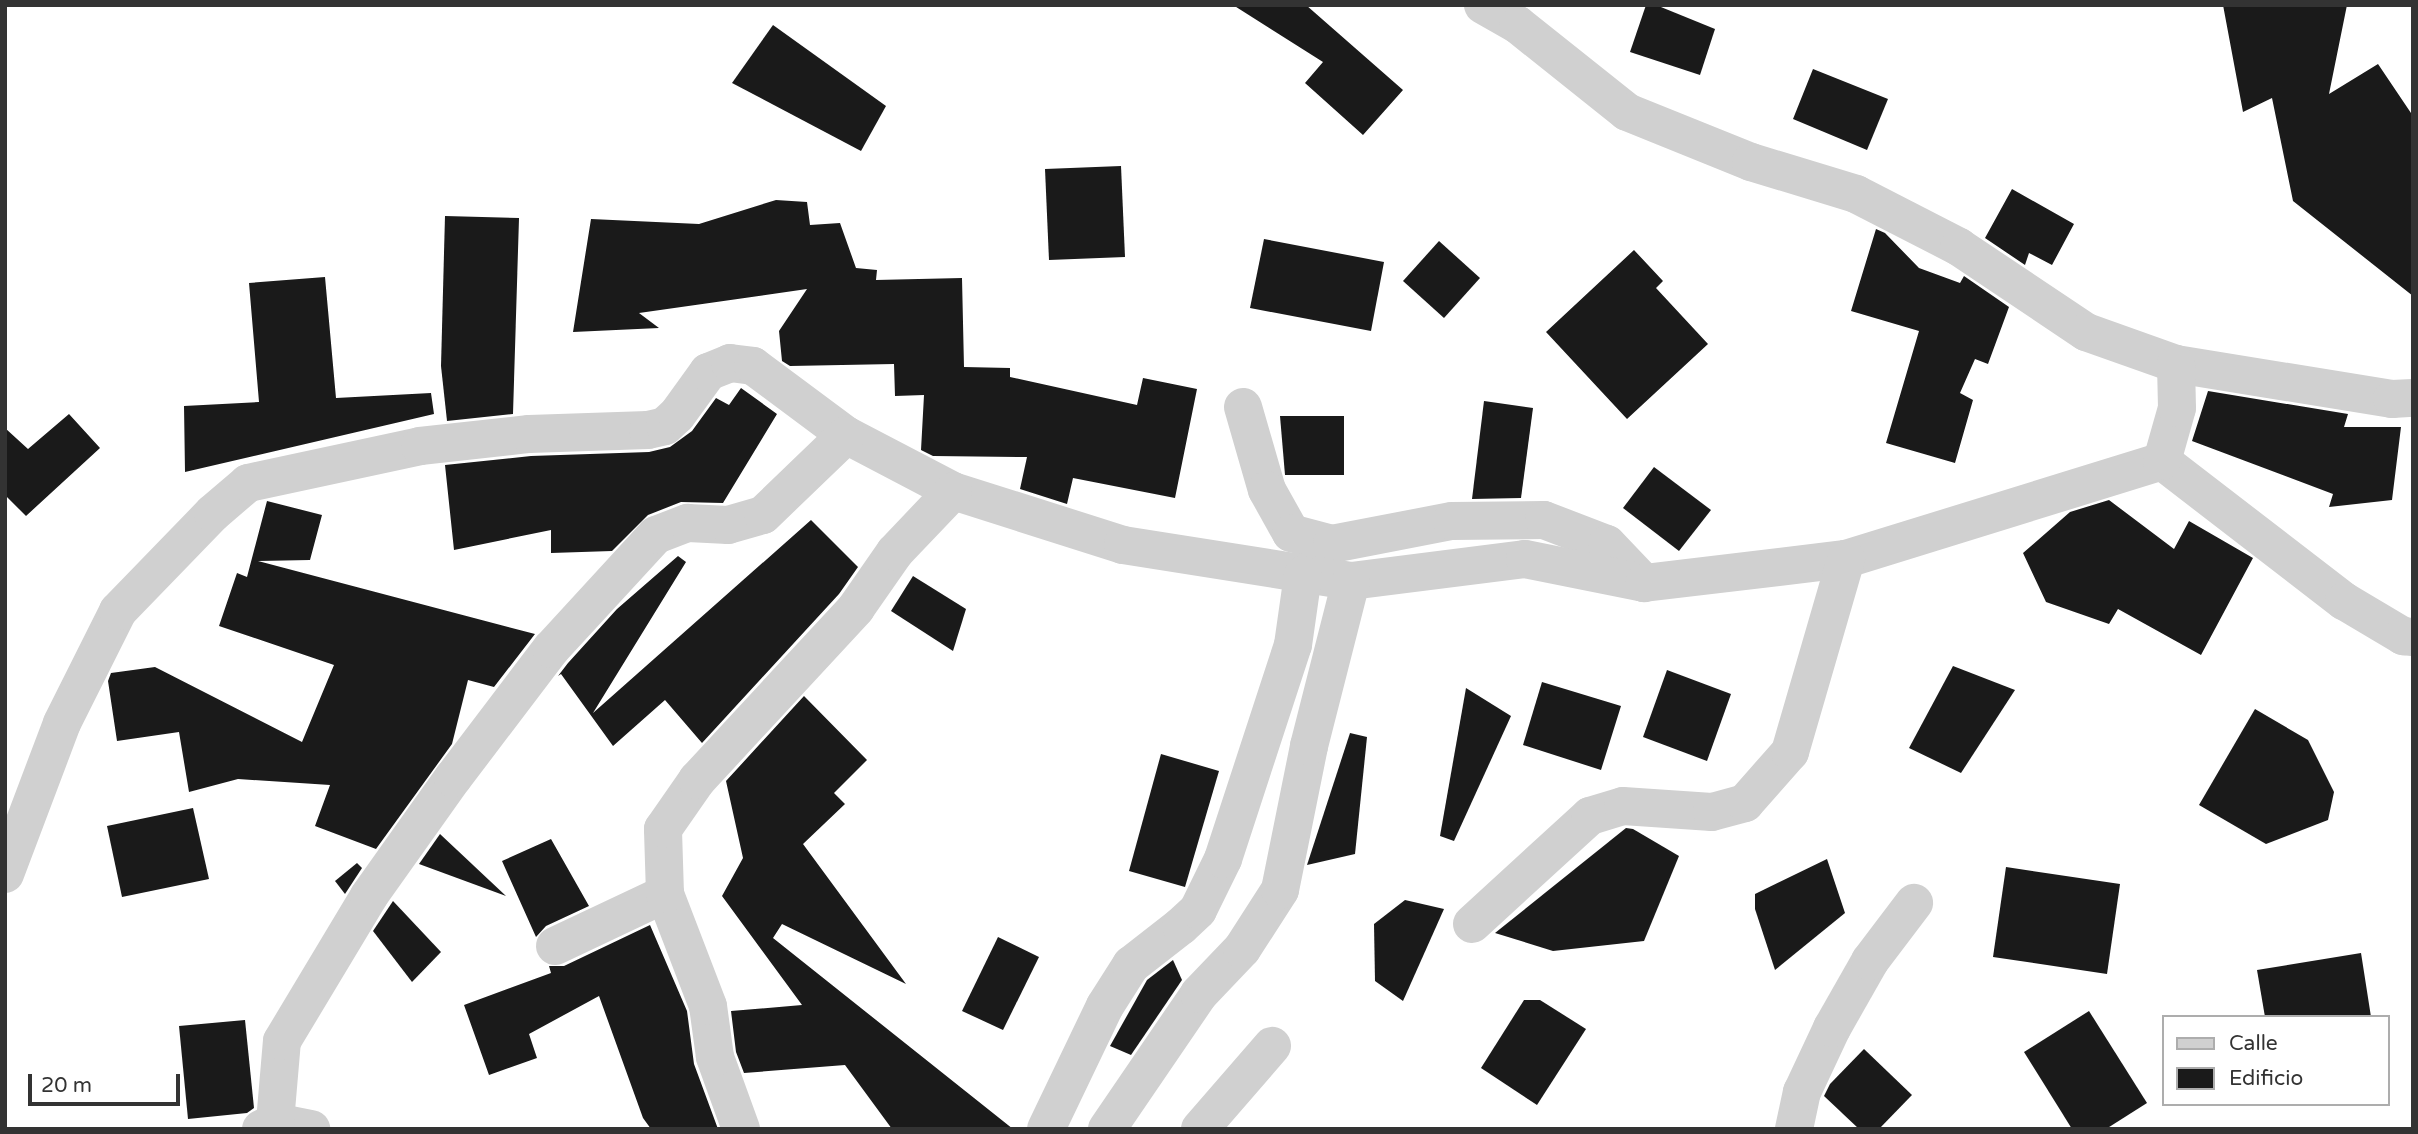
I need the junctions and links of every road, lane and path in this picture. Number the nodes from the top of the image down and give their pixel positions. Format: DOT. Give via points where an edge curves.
graph roads {
  1 [pos="1483,5"];
  2 [pos="1532,15"];
  3 [pos="2176,364"];
  4 [pos="2413,398"];
  5 [pos="1243,407"];
  6 [pos="846,435"];
  7 [pos="2162,461"];
  8 [pos="953,491"];
  9 [pos="1846,559"];
  10 [pos="1303,575"];
  11 [pos="1351,581"];
  12 [pos="1644,583"];
  13 [pos="2413,637"];
  14 [pos="5,874"];
  15 [pos="665,894"];
  16 [pos="1914,903"];
  17 [pos="1472,924"];
  18 [pos="555,946"];
  19 [pos="1272,1046"];
  20 [pos="282,1126"];
  21 [pos="741,1129"];
  22 [pos="1046,1129"];
  23 [pos="1107,1129"];
  24 [pos="1200,1129"];
  25 [pos="1794,1129"];
  1 -- 2 [label="street"];
  2 -- 3 [label="street" via="1627,112 1751,162 1856,194 1959,247 2086,332"];
  3 -- 4 [label="street" via="2392,399"];
  3 -- 7 [label="street" via="2177,408"];
  5 -- 12 [label="street" via="1267,491 1291,533 1332,544 1452,521 1544,520 1607,544"];
  6 -- 8 [label="street"];
  6 -- 14 [label="street" via="753,366 730,363 708,372 665,426 529,433 420,446 248,483 212,513 118,611 62,723"];
  6 -- 20 [label="street" via="763,515 728,525 688,523 656,535 551,649 369,896 282,1041"];
  7 -- 9 [label="street"];
  7 -- 13 [label="street" via="2344,601 2403,636"];
  8 -- 10 [label="street" via="1123,545"];
  8 -- 15 [label="street" via="895,552 856,608 697,780 663,829"];
  9 -- 12 [label="street"];
  9 -- 17 [label="street" via="1790,752 1745,803 1712,812 1623,806 1590,816"];
  10 -- 11 [label="street"];
  10 -- 22 [label="street" via="1293,645 1223,859 1198,910 1130,965 1105,1006"];
  11 -- 12 [label="street" via="1525,559"];
  11 -- 23 [label="street" via="1309,746 1280,890 1242,949 1199,994"];
  15 -- 18 [label="street"];
  15 -- 21 [label="street" via="708,1006 715,1057"];
  16 -- 25 [label="street" via="1870,961 1832,1028 1802,1092"];
  19 -- 24 [label="street"];
}
